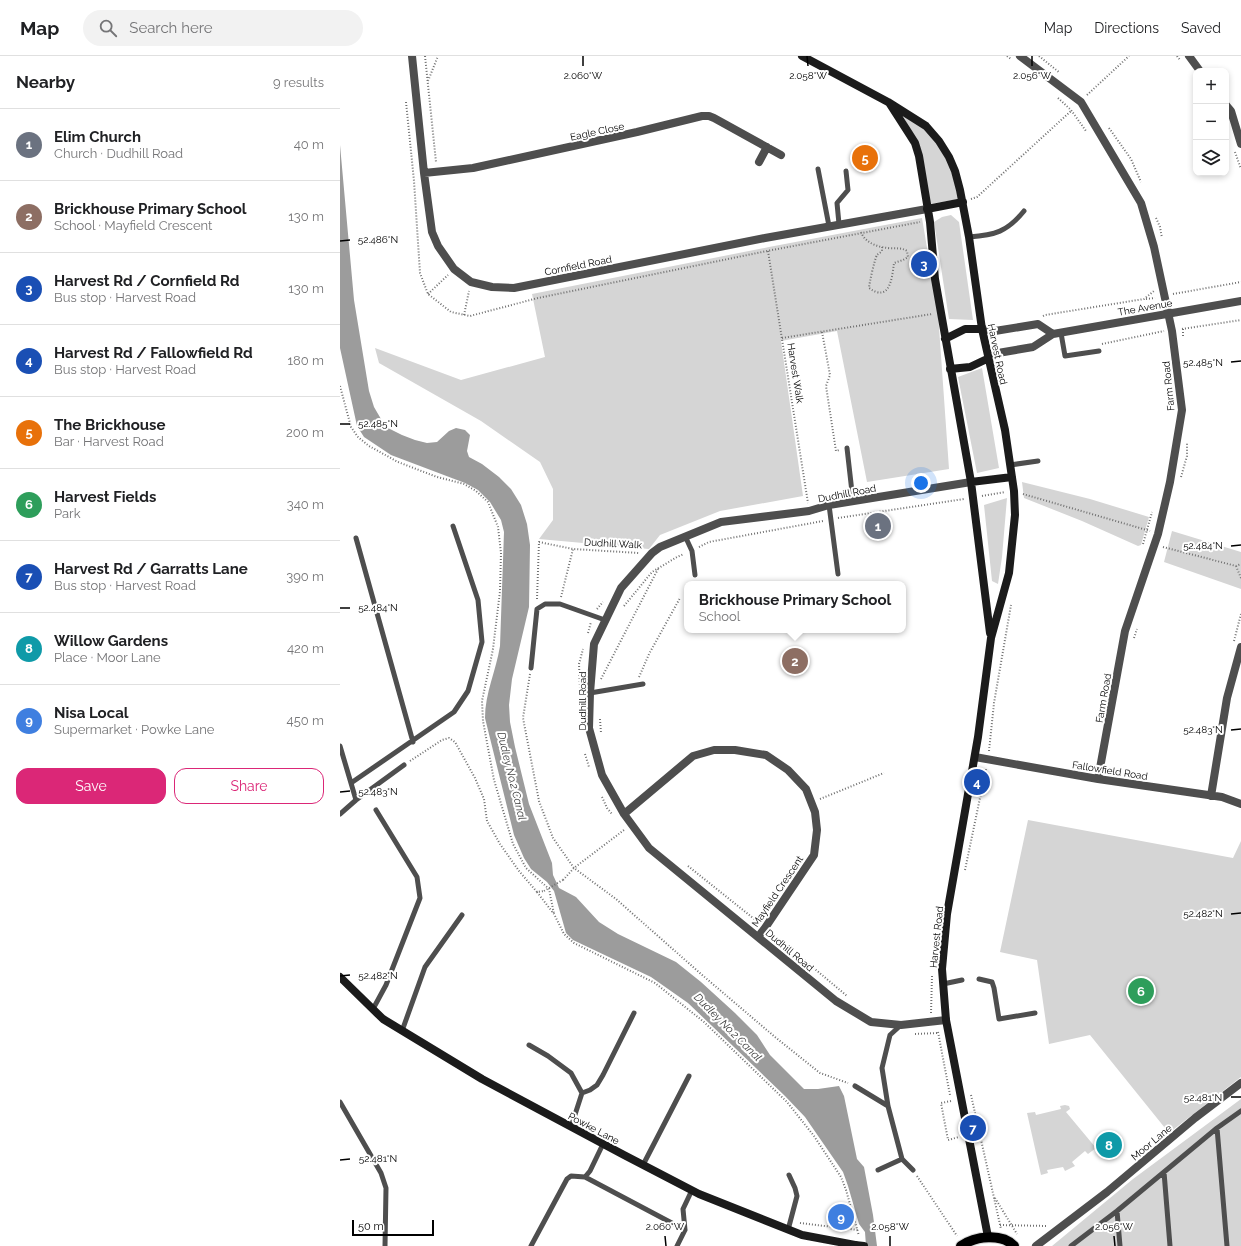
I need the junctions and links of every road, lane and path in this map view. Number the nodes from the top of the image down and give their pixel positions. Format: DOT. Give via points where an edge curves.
graph roads {
  1 [pos="412,56"];
  2 [pos="425,56"];
  3 [pos="438,56"];
  4 [pos="802,56"];
  5 [pos="1007,56"];
  6 [pos="1128,56"];
  7 [pos="1189,56"];
  8 [pos="1017,59"];
  9 [pos="1198,68"];
  10 [pos="428,82"];
  11 [pos="405,95"];
  12 [pos="1055,95"];
  13 [pos="888,102"];
  14 [pos="1081,102"];
  15 [pos="1229,109"];
  16 [pos="1071,110"];
  17 [pos="1090,136"];
  18 [pos="1241,144"];
  19 [pos="767,147"];
  20 [pos="781,155"];
  21 [pos="759,162"];
  22 [pos="818,169"];
  23 [pos="846,171"];
  24 [pos="437,172"];
  25 [pos="424,173"];
  26 [pos="963,202"];
  27 [pos="927,209"];
  28 [pos="1024,211"];
  29 [pos="930,222"];
  30 [pos="840,224"];
  31 [pos="829,226"];
  32 [pos="861,232"];
  33 [pos="969,237"];
  34 [pos="765,238"];
  35 [pos="882,247"];
  36 [pos="768,251"];
  37 [pos="454,269"];
  38 [pos="471,282"];
  39 [pos="1241,282"];
  40 [pos="1152,284"];
  41 [pos="428,294"];
  42 [pos="1173,294"];
  43 [pos="1241,301"];
  44 [pos="1169,313"];
  45 [pos="933,314"];
  46 [pos="464,315"];
  47 [pos="1241,320"];
  48 [pos="1038,324"];
  49 [pos="982,329"];
  50 [pos="1172,331"];
  51 [pos="822,332"];
  52 [pos="1057,334"];
  53 [pos="782,338"];
  54 [pos="945,338"];
  55 [pos="1101,344"];
  56 [pos="1099,352"];
  57 [pos="989,358"];
  58 [pos="950,369"];
  59 [pos="340,386"];
  60 [pos="847,448"];
  61 [pos="1038,461"];
  62 [pos="1010,465"];
  63 [pos="1012,477"];
  64 [pos="971,482"];
  65 [pos="1014,491"];
  66 [pos="973,498"];
  67 [pos="1022,499"];
  68 [pos="853,501"];
  69 [pos="829,505"];
  70 [pos="1153,509"];
  71 [pos="809,511"];
  72 [pos="831,520"];
  73 [pos="453,526"];
  74 [pos="1147,530"];
  75 [pos="1158,534"];
  76 [pos="685,536"];
  77 [pos="356,538"];
  78 [pos="1154,543"];
  79 [pos="1143,545"];
  80 [pos="573,549"];
  81 [pos="692,551"];
  82 [pos="652,554"];
  83 [pos="1241,564"];
  84 [pos="1236,566"];
  85 [pos="658,568"];
  86 [pos="838,574"];
  87 [pos="696,575"];
  88 [pos="1241,578"];
  89 [pos="680,598"];
  90 [pos="1011,602"];
  91 [pos="560,604"];
  92 [pos="622,608"];
  93 [pos="536,609"];
  94 [pos="605,620"];
  95 [pos="991,638"];
  96 [pos="1241,648"];
  97 [pos="531,668"];
  98 [pos="643,684"];
  99 [pos="635,685"];
  100 [pos="594,692"];
  101 [pos="599,713"];
  102 [pos="601,734"];
  103 [pos="413,742"];
  104 [pos="340,746"];
  105 [pos="975,757"];
  106 [pos="987,759"];
  107 [pos="404,765"];
  108 [pos="884,772"];
  109 [pos="1098,779"];
  110 [pos="351,783"];
  111 [pos="1211,796"];
  112 [pos="356,800"];
  113 [pos="811,802"];
  114 [pos="1241,804"];
  115 [pos="376,810"];
  116 [pos="340,814"];
  117 [pos="624,814"];
  118 [pos="630,824"];
  119 [pos="687,866"];
  120 [pos="574,868"];
  121 [pos="965,873"];
  122 [pos="536,892"];
  123 [pos="554,914"];
  124 [pos="462,915"];
  125 [pos="765,928"];
  126 [pos="758,937"];
  127 [pos="340,977"];
  128 [pos="980,979"];
  129 [pos="962,980"];
  130 [pos="943,984"];
  131 [pos="848,997"];
  132 [pos="373,1009"];
  133 [pos="634,1013"];
  134 [pos="1035,1013"];
  135 [pos="946,1020"];
  136 [pos="901,1025"];
  137 [pos="402,1031"];
  138 [pos="529,1045"];
  139 [pos="689,1076"];
  140 [pos="1241,1083"];
  141 [pos="855,1086"];
  142 [pos="970,1090"];
  143 [pos="582,1093"];
  144 [pos="951,1101"];
  145 [pos="340,1102"];
  146 [pos="888,1106"];
  147 [pos="1241,1111"];
  148 [pos="571,1127"];
  149 [pos="1217,1128"];
  150 [pos="959,1138"];
  151 [pos="603,1144"];
  152 [pos="902,1159"];
  153 [pos="643,1165"];
  154 [pos="878,1170"];
  155 [pos="913,1170"];
  156 [pos="1164,1172"];
  157 [pos="789,1174"];
  158 [pos="585,1177"];
  159 [pos="692,1190"];
  160 [pos="994,1196"];
  161 [pos="1117,1211"];
  162 [pos="1000,1224"];
  163 [pos="1011,1225"];
  164 [pos="790,1226"];
  165 [pos="1062,1226"];
  166 [pos="684,1230"];
  167 [pos="858,1230"];
  168 [pos="1018,1235"];
  169 [pos="988,1237"];
  170 [pos="1003,1240"];
  171 [pos="860,1244"];
  172 [pos="962,1245"];
  173 [pos="385,1246"];
  174 [pos="530,1246"];
  175 [pos="677,1246"];
  176 [pos="1014,1246"];
  177 [pos="1036,1246"];
  178 [pos="1071,1246"];
  179 [pos="1120,1246"];
  180 [pos="1170,1246"];
  181 [pos="1227,1246"];
  1 -- 25 [label="street, Cornfield Road"];
  2 -- 10 [label="path"];
  3 -- 10 [label="path"];
  4 -- 13 [label="street, Harvest Road"];
  5 -- 8 [label="path"];
  6 -- 14 [label="path"];
  7 -- 9 [label="street"];
  8 -- 14 [label="street, Farm Road"];
  10 -- 24 [label="path"];
  11 -- 41 [label="path" via="420,272"];
  12 -- 16 [label="path"];
  13 -- 26 [label="street, Harvest Road" via="926,126 939,141 955,172"];
  13 -- 27 [label="street, Harvest Road" via="915,144"];
  14 -- 16 [label="path"];
  14 -- 44 [label="street, Farm Road" via="1141,203"];
  15 -- 18 [label="street"];
  16 -- 17 [label="path"];
  16 -- 26 [label="path" via="977,197"];
  19 -- 20 [label="street, Eagle Close"];
  19 -- 21 [label="street"];
  19 -- 24 [label="street, Eagle Close" via="714,118 702,116 473,168"];
  22 -- 31 [label="lane"];
  23 -- 30 [label="lane" via="848,190 837,203"];
  24 -- 25 [label="street, Eagle Close"];
  25 -- 37 [label="street, Cornfield Road" via="432,232"];
  26 -- 27 [label="street"];
  26 -- 33 [label="street, Harvest Road"];
  27 -- 29 [label="street, Harvest Road"];
  27 -- 30 [label="street, Cornfield Road"];
  28 -- 33 [label="lane" via="1017,220 996,234"];
  29 -- 32 [label="path"];
  29 -- 54 [label="street, Harvest Road" via="935,279"];
  30 -- 31 [label="street, Cornfield Road"];
  31 -- 34 [label="street, Cornfield Road"];
  32 -- 35 [label="path" via="866,240"];
  32 -- 36 [label="path"];
  33 -- 49 [label="street, Harvest Road"];
  34 -- 36 [label="path, Harvest Walk"];
  34 -- 38 [label="street, Cornfield Road" via="514,288 492,287"];
  35 -- 35 [label="path" via="903,248 907,251 908,257 894,264 888,289 878,293 869,288 868,283 876,256 882,251"];
  36 -- 46 [label="path" via="538,298 470,316"];
  36 -- 53 [label="path, Harvest Walk"];
  37 -- 38 [label="street, Cornfield Road"];
  37 -- 41 [label="path"];
  38 -- 46 [label="path"];
  39 -- 42 [label="path"];
  40 -- 48 [label="path" via="1154,291 1144,299 1044,315"];
  41 -- 46 [label="path" via="451,312"];
  43 -- 44 [label="street, The Avenue"];
  44 -- 50 [label="street, Farm Road"];
  44 -- 52 [label="street, The Avenue"];
  45 -- 51 [label="path"];
  47 -- 50 [label="path"];
  48 -- 49 [label="street" via="995,331"];
  48 -- 52 [label="street"];
  49 -- 54 [label="street" via="965,328"];
  49 -- 57 [label="street, Harvest Road"];
  50 -- 55 [label="path"];
  50 -- 75 [label="street, Farm Road" via="1182,410"];
  51 -- 53 [label="path"];
  51 -- 60 [label="path" via="830,375 826,386 836,451"];
  52 -- 56 [label="lane" via="1065,356"];
  52 -- 57 [label="street, The Avenue" via="1033,347 998,353"];
  53 -- 71 [label="path, Harvest Walk"];
  54 -- 58 [label="street, Harvest Road"];
  57 -- 58 [label="street" via="970,367"];
  57 -- 62 [label="street, Harvest Road"];
  58 -- 64 [label="street, Harvest Road"];
  59 -- 123 [label="path" via="351,427 369,446 398,462 464,484 488,502 498,527 502,553 493,649 482,701 483,721 494,780 513,844 526,868 549,889"];
  60 -- 68 [label="lane"];
  61 -- 62 [label="lane"];
  62 -- 63 [label="street, Harvest Road"];
  63 -- 64 [label="street"];
  63 -- 65 [label="street, Harvest Road"];
  64 -- 66 [label="street, Harvest Road"];
  64 -- 68 [label="street, Dudhill Road"];
  65 -- 66 [label="path"];
  65 -- 95 [label="street, Harvest Road" via="1015,515 1009,573"];
  66 -- 72 [label="path"];
  66 -- 95 [label="street, Harvest Road"];
  67 -- 74 [label="path" via="1021,493"];
  68 -- 69 [label="street, Dudhill Road"];
  69 -- 71 [label="street, Dudhill Road"];
  69 -- 72 [label="lane"];
  70 -- 74 [label="path"];
  71 -- 76 [label="street, Dudhill Road" via="721,522"];
  72 -- 81 [label="path" via="709,542"];
  72 -- 86 [label="lane"];
  73 -- 103 [label="lane" via="478,600 482,642 468,691 454,712"];
  74 -- 75 [label="path"];
  74 -- 79 [label="path"];
  75 -- 78 [label="street, Farm Road"];
  76 -- 81 [label="lane"];
  76 -- 82 [label="street, Dudhill Road" via="660,547"];
  77 -- 103 [label="lane"];
  78 -- 84 [label="path" via="1164,548"];
  78 -- 109 [label="street, Farm Road" via="1125,631"];
  80 -- 82 [label="path, Dudhill Walk"];
  80 -- 91 [label="path, Dudhill Walk"];
  80 -- 93 [label="path, Dudhill Walk" via="539,542"];
  81 -- 85 [label="path"];
  81 -- 87 [label="lane"];
  82 -- 94 [label="street, Dudhill Road" via="621,588"];
  83 -- 84 [label="path"];
  84 -- 88 [label="path"];
  85 -- 92 [label="path"];
  85 -- 100 [label="path"];
  89 -- 99 [label="path"];
  90 -- 106 [label="path"];
  91 -- 93 [label="lane" via="545,604"];
  91 -- 94 [label="lane"];
  93 -- 97 [label="lane"];
  94 -- 100 [label="street, Dudhill Road" via="594,644"];
  95 -- 105 [label="street, Harvest Road"];
  96 -- 111 [label="street" via="1227,698"];
  97 -- 120 [label="path" via="523,718 539,801 552,838"];
  98 -- 99 [label="lane"];
  99 -- 100 [label="lane"];
  100 -- 117 [label="street, Dudhill Road" via="589,728 602,775"];
  101 -- 102 [label="path"];
  103 -- 110 [label="lane"];
  104 -- 110 [label="lane"];
  105 -- 106 [label="street, Fallowfield Road"];
  105 -- 130 [label="street, Harvest Road" via="947,914"];
  106 -- 109 [label="street, Fallowfield Road"];
  106 -- 121 [label="path"];
  107 -- 112 [label="lane"];
  107 -- 122 [label="path" via="442,740 449,738 455,742 484,799 487,821 500,844"];
  108 -- 113 [label="path"];
  109 -- 111 [label="street, Fallowfield Road"];
  110 -- 112 [label="lane"];
  111 -- 114 [label="street, Fallowfield Road"];
  112 -- 116 [label="lane"];
  113 -- 117 [label="street, Mayfield Crescent" via="806,789 788,770 766,755 735,750 714,750 693,756"];
  113 -- 125 [label="street, Mayfield Crescent" via="817,830 814,855"];
  115 -- 132 [label="lane" via="417,877 420,898 386,985"];
  117 -- 118 [label="street, Dudhill Road"];
  118 -- 120 [label="path"];
  118 -- 126 [label="street, Dudhill Road" via="649,848"];
  119 -- 125 [label="path"];
  120 -- 122 [label="path, bridge" via="563,880 544,891"];
  120 -- 141 [label="path" via="616,899 781,1042 820,1072"];
  122 -- 123 [label="path"];
  123 -- 167 [label="path" via="564,934 574,943 660,986 704,1022 787,1102 814,1136 841,1177"];
  124 -- 137 [label="lane" via="425,967"];
  125 -- 126 [label="street, Mayfield Crescent"];
  125 -- 131 [label="path"];
  126 -- 136 [label="street, Dudhill Road" via="836,1001 871,1022"];
  127 -- 132 [label="street, Powke Lane"];
  128 -- 134 [label="lane" via="992,982 999,1018"];
  129 -- 130 [label="lane"];
  130 -- 135 [label="street, Harvest Road"];
  132 -- 137 [label="street, Powke Lane"];
  133 -- 143 [label="lane" via="597,1085"];
  135 -- 136 [label="street, Dudhill Road"];
  135 -- 169 [label="street, Harvest Road"];
  136 -- 146 [label="lane" via="890,1035 882,1068"];
  137 -- 148 [label="street, Powke Lane" via="482,1079"];
  138 -- 143 [label="lane" via="570,1073"];
  139 -- 153 [label="lane"];
  140 -- 165 [label="street, Moor Lane" via="1195,1118 1108,1192"];
  141 -- 146 [label="lane"];
  142 -- 160 [label="path"];
  143 -- 148 [label="lane"];
  144 -- 150 [label="path" via="941,1102 948,1140"];
  145 -- 173 [label="lane" via="384,1180"];
  146 -- 152 [label="lane"];
  147 -- 149 [label="lane"];
  148 -- 151 [label="street, Powke Lane"];
  149 -- 156 [label="lane"];
  149 -- 181 [label="lane"];
  151 -- 153 [label="street, Powke Lane"];
  151 -- 158 [label="lane"];
  152 -- 154 [label="lane"];
  152 -- 155 [label="lane"];
  153 -- 159 [label="street, Powke Lane"];
  155 -- 172 [label="path"];
  156 -- 161 [label="lane"];
  156 -- 180 [label="lane"];
  157 -- 164 [label="lane" via="797,1196"];
  158 -- 166 [label="lane"];
  158 -- 174 [label="lane" via="571,1176 567,1179"];
  159 -- 164 [label="street, Powke Lane"];
  159 -- 166 [label="lane" via="683,1209"];
  160 -- 162 [label="path"];
  160 -- 163 [label="path"];
  161 -- 178 [label="lane"];
  161 -- 179 [label="lane"];
  162 -- 163 [label="path"];
  162 -- 170 [label="path"];
  163 -- 165 [label="path"];
  163 -- 168 [label="path"];
  164 -- 167 [label="path"];
  164 -- 171 [label="street, Powke Lane" via="802,1235"];
  165 -- 177 [label="street, Moor Lane"];
  166 -- 175 [label="lane"];
  167 -- 171 [label="path"];
  169 -- 170 [label="main road"];
  169 -- 172 [label="main road" via="973,1238"];
  170 -- 176 [label="main road"];
}
